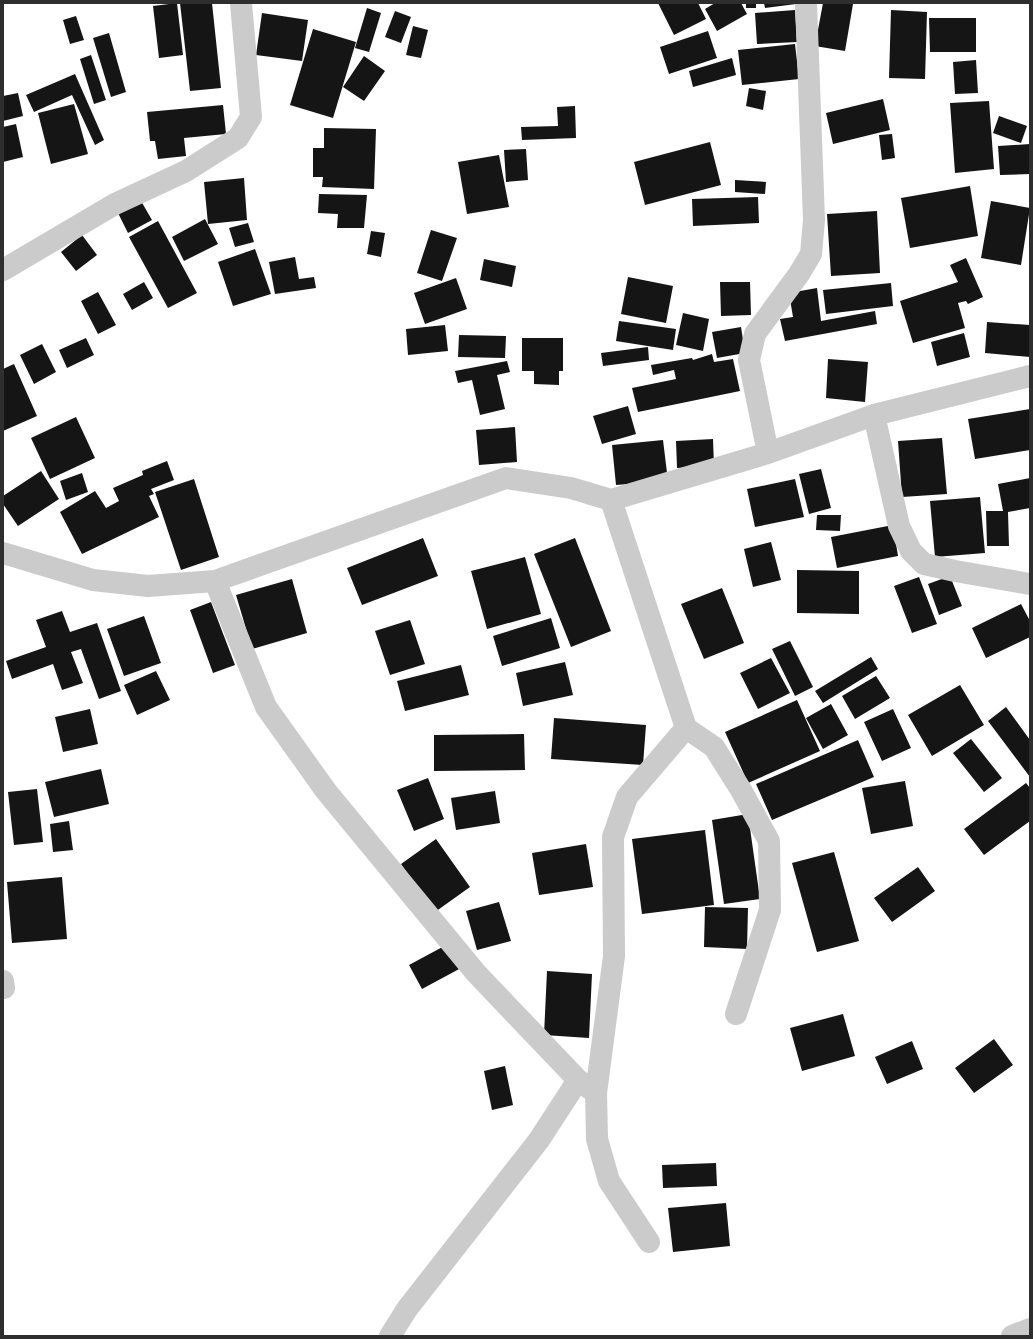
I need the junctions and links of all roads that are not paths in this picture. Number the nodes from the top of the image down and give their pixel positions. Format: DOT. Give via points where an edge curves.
graph roads {
  1 [pos="241,3"];
  2 [pos="806,3"];
  3 [pos="3,270"];
  4 [pos="1030,376"];
  5 [pos="874,415"];
  6 [pos="768,453"];
  7 [pos="611,500"];
  8 [pos="3,553"];
  9 [pos="215,581"];
  10 [pos="1030,584"];
  11 [pos="686,728"];
  12 [pos="736,1014"];
  13 [pos="578,1080"];
  14 [pos="596,1093"];
  15 [pos="649,1242"];
  16 [pos="1030,1329"];
  17 [pos="390,1336"];
  18 [pos="1012,1336"];
  1 -- 3 [label="street" via="251,117 238,138 186,170 115,204"];
  2 -- 6 [label="street" via="814,220 810,254 800,274 755,334 749,360"];
  4 -- 5 [label="street"];
  5 -- 6 [label="street"];
  5 -- 10 [label="street" via="899,526 910,551 924,564"];
  6 -- 7 [label="street"];
  7 -- 9 [label="street" via="571,488 506,478"];
  7 -- 11 [label="street"];
  8 -- 9 [label="street" via="93,580 148,586"];
  9 -- 13 [label="street" via="266,707 326,791 476,973"];
  11 -- 12 [label="street" via="714,747 769,841 770,910"];
  11 -- 14 [label="street" via="627,797 612,837 614,956"];
  13 -- 14 [label="street"];
  13 -- 17 [label="street" via="539,1140 412,1302"];
  14 -- 15 [label="street" via="597,1139 609,1181"];
  16 -- 18 [label="street"];
}
